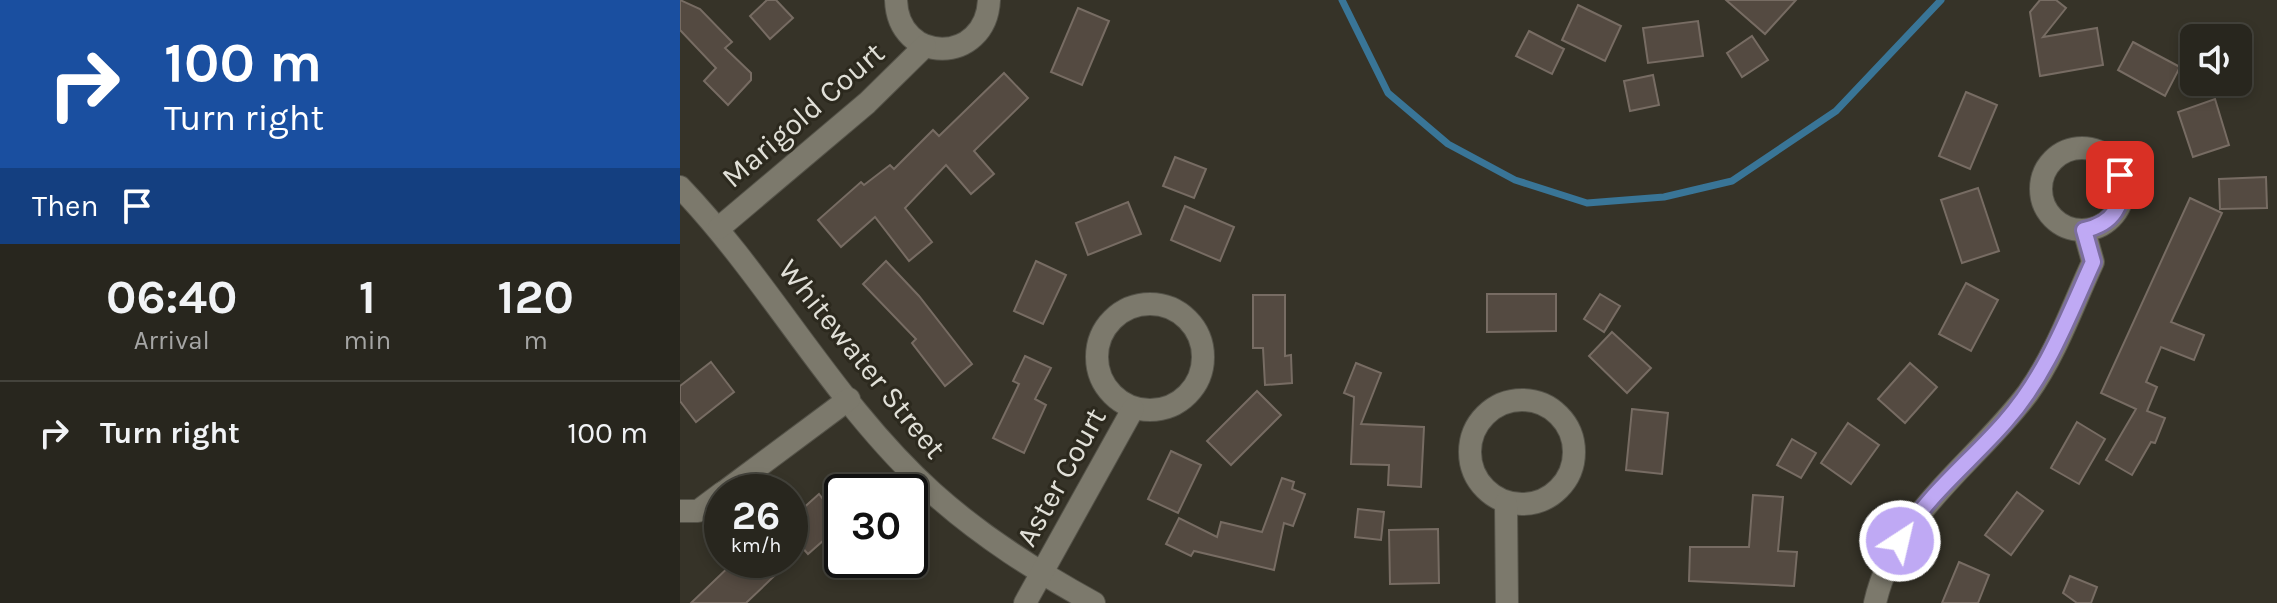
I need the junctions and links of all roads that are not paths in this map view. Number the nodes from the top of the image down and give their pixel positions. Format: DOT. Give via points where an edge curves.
graph roads {
  1 [pos="896,0"];
  2 [pos="989,0"];
  3 [pos="925,46"];
  4 [pos="680,187"];
  5 [pos="719,228"];
  6 [pos="2084,230"];
  7 [pos="849,399"];
  8 [pos="1133,409"];
  9 [pos="748,474"];
  10 [pos="1506,503"];
  11 [pos="704,507"];
  12 [pos="680,511"];
  13 [pos="1041,574"];
  14 [pos="1025,603"];
  15 [pos="1094,603"];
  16 [pos="1507,603"];
  17 [pos="1875,603"];
  1 -- 3 [label="street" via="902,26"];
  2 -- 3 [label="street" via="984,24 965,44 952,49"];
  3 -- 5 [label="street, Marigold Court" via="867,103"];
  4 -- 5 [label="street, Whitewater Street"];
  5 -- 7 [label="street, Whitewater Street"];
  6 -- 17 [label="street" via="2093,262 2031,389 1910,525"];
  7 -- 9 [label="street"];
  7 -- 13 [label="street, Whitewater Street" via="931,491"];
  8 -- 8 [label="street" via="1105,387 1096,352 1102,334 1120,314 1145,304 1163,305 1192,323 1201,338 1202,372 1183,401 1167,409"];
  8 -- 13 [label="street, Aster Court"];
  10 -- 10 [label="street" via="1521,505 1550,497 1570,474 1570,430 1550,407 1536,401 1504,402 1489,410 1471,437 1469,453 1480,484"];
  10 -- 16 [label="street"];
  11 -- 12 [label="street"];
  13 -- 14 [label="street, Aster Court"];
  13 -- 15 [label="street, Whitewater Street"];
}
